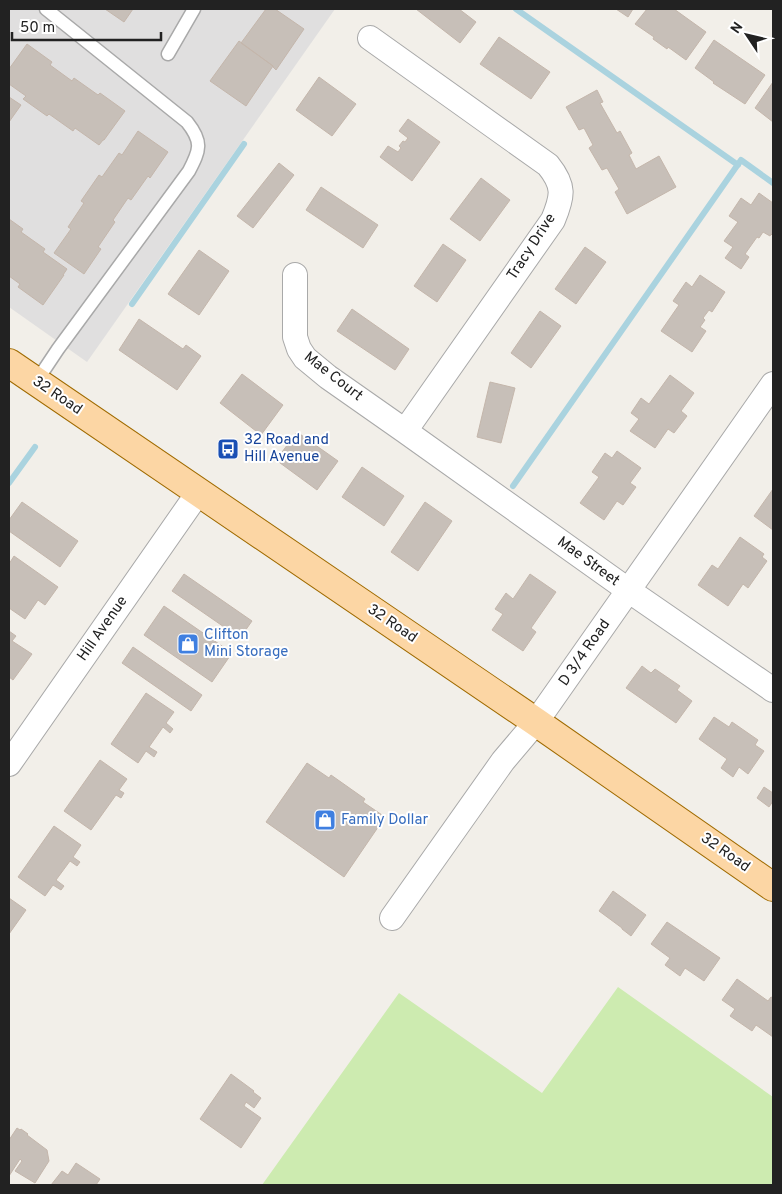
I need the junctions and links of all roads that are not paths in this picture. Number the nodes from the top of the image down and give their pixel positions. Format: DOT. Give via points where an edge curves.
graph roads {
  1 [pos="46,9"];
  2 [pos="194,9"];
  3 [pos="370,38"];
  4 [pos="168,54"];
  5 [pos="295,275"];
  6 [pos="9,363"];
  7 [pos="36,382"];
  8 [pos="773,384"];
  9 [pos="406,431"];
  10 [pos="198,493"];
  11 [pos="628,590"];
  12 [pos="773,690"];
  13 [pos="536,722"];
  14 [pos="9,764"];
  15 [pos="773,887"];
  16 [pos="392,918"];
  1 -- 7 [label="lane" via="187,122 195,132 198,155"];
  2 -- 4 [label="lane"];
  3 -- 9 [label="street, Tracy Drive" via="548,165 561,188 560,204 553,220"];
  5 -- 9 [label="street, Mae Court" via="295,337 305,358"];
  6 -- 7 [label="main road, 32 Road"];
  7 -- 10 [label="main road, 32 Road"];
  8 -- 11 [label="street, D 3/4 Road"];
  9 -- 11 [label="street, Mae Street"];
  10 -- 13 [label="main road, 32 Road"];
  10 -- 14 [label="street, Hill Avenue"];
  11 -- 12 [label="street, Mae Street"];
  11 -- 13 [label="street, D 3/4 Road"];
  13 -- 15 [label="main road, 32 Road"];
  13 -- 16 [label="street, D 3/4 Road" via="503,761"];
}
